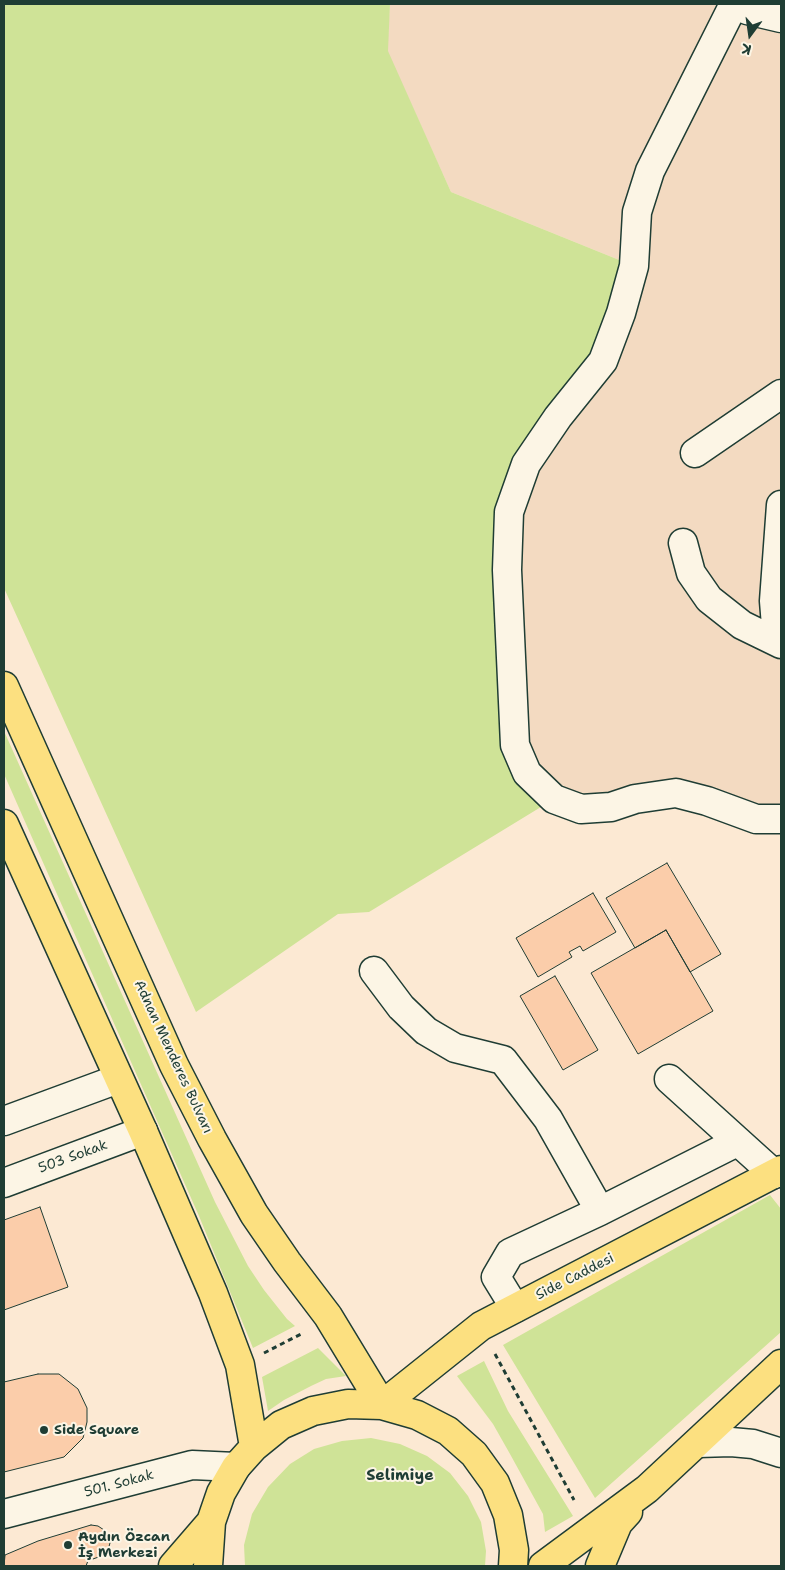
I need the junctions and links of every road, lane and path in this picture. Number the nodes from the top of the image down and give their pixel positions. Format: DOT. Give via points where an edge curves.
graph roads {
  1 [pos="734,4"];
  2 [pos="781,18"];
  3 [pos="781,394"];
  4 [pos="695,452"];
  5 [pos="781,505"];
  6 [pos="683,542"];
  7 [pos="781,633"];
  8 [pos="781,644"];
  9 [pos="4,686"];
  10 [pos="781,819"];
  11 [pos="4,824"];
  12 [pos="374,971"];
  13 [pos="118,1078"];
  14 [pos="669,1079"];
  15 [pos="4,1121"];
  16 [pos="143,1131"];
  17 [pos="736,1142"];
  18 [pos="779,1176"];
  19 [pos="4,1183"];
  20 [pos="600,1211"];
  21 [pos="515,1308"];
  22 [pos="303,1333"];
  23 [pos="263,1354"];
  24 [pos="495,1354"];
  25 [pos="781,1364"];
  26 [pos="382,1406"];
  27 [pos="698,1443"];
  28 [pos="781,1453"];
  29 [pos="245,1457"];
  30 [pos="647,1489"];
  31 [pos="574,1500"];
  32 [pos="4,1514"];
  33 [pos="211,1522"];
  34 [pos="173,1566"];
  35 [pos="208,1566"];
  36 [pos="513,1566"];
  37 [pos="543,1566"];
  38 [pos="600,1566"];
  1 -- 2 [label="street"];
  1 -- 10 [label="street" via="650,171 637,212 634,266 603,361 558,417 526,464 509,512 507,570 515,745 527,774 554,799 581,809 611,807 635,799 676,793 756,819"];
  3 -- 4 [label="street"];
  5 -- 7 [label="street" via="774,601 776,626"];
  6 -- 8 [label="street" via="691,573 709,599 742,626"];
  9 -- 26 [label="main road, Adnan Menderes Bulvarı" via="174,1065 212,1139 254,1214 328,1316"];
  11 -- 13 [label="main road"];
  12 -- 20 [label="street" via="401,1007 426,1031 455,1048 503,1060 548,1119"];
  13 -- 15 [label="street"];
  13 -- 16 [label="main road"];
  14 -- 17 [label="street"];
  16 -- 19 [label="street, 503 Sokak"];
  16 -- 29 [label="main road" via="213,1293 240,1365"];
  17 -- 18 [label="street"];
  17 -- 20 [label="street"];
  18 -- 21 [label="main road, Side Caddesi"];
  20 -- 21 [label="street" via="510,1253 496,1277"];
  21 -- 26 [label="main road, Side Caddesi" via="481,1326"];
  22 -- 23 [label="path"];
  24 -- 31 [label="path"];
  25 -- 27 [label="main road"];
  26 -- 29 [label="main road" via="348,1404 313,1411 281,1425"];
  26 -- 36 [label="main road" via="417,1414 448,1431 474,1454 495,1483 508,1515 514,1550"];
  27 -- 28 [label="street" via="753,1444"];
  27 -- 30 [label="main road"];
  29 -- 32 [label="street, 501. Sokak" via="192,1465"];
  29 -- 33 [label="main road" via="221,1493"];
  30 -- 37 [label="main road"];
  30 -- 38 [label="main road" via="618,1523"];
  33 -- 34 [label="main road"];
  33 -- 35 [label="main road"];
}
